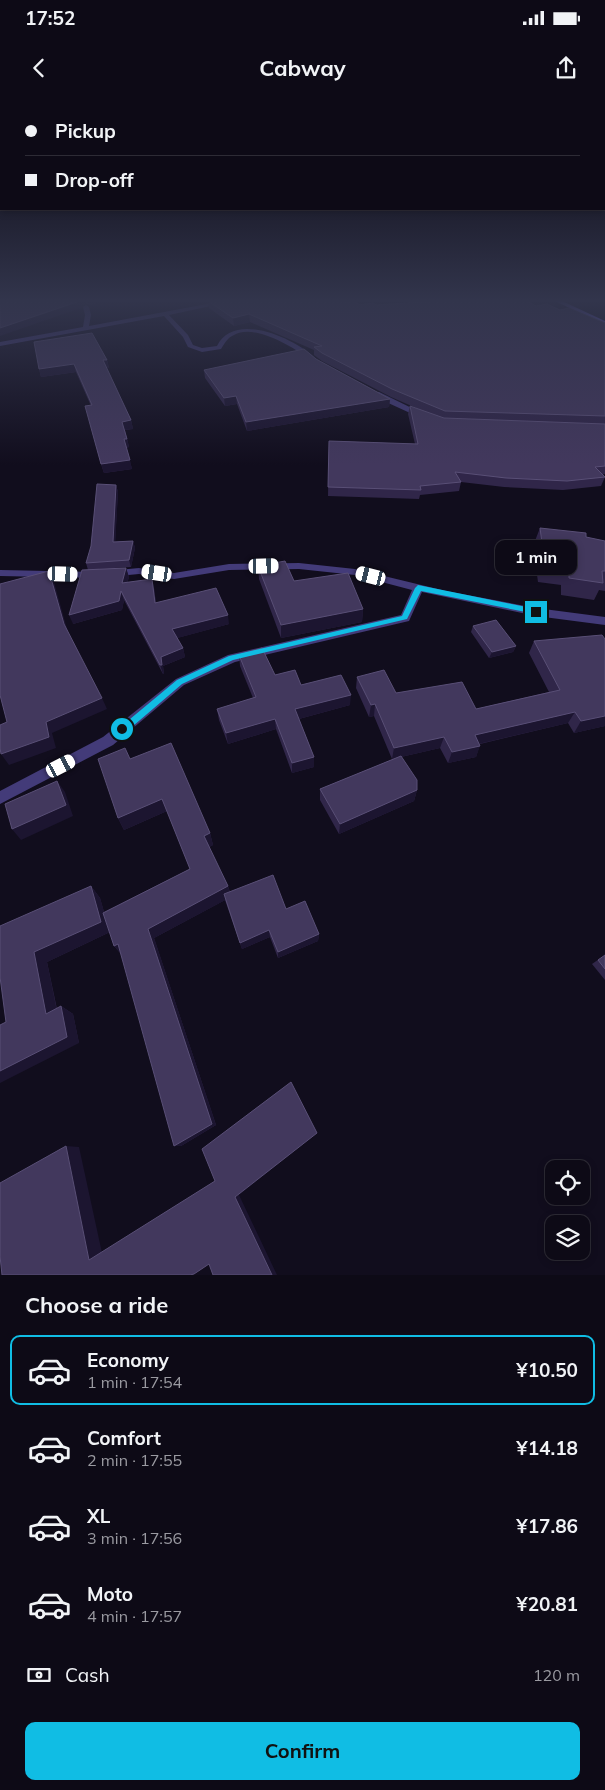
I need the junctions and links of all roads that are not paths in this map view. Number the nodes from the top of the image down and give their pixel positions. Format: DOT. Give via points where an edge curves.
graph roads {
  1 [pos="309,356"];
  2 [pos="319,364"];
  3 [pos="372,392"];
  4 [pos="434,420"];
  5 [pos="0,573"];
  6 [pos="418,588"];
  7 [pos="605,621"];
  8 [pos="0,798"];
  1 -- 2 [label="lane"];
  3 -- 4 [label="lane"];
  5 -- 6 [label="lane" via="97,575 140,571 174,576 229,567 299,566 355,572"];
  6 -- 7 [label="lane" via="536,612"];
  6 -- 8 [label="lane" via="405,618 232,658 180,682 108,741"];
}
